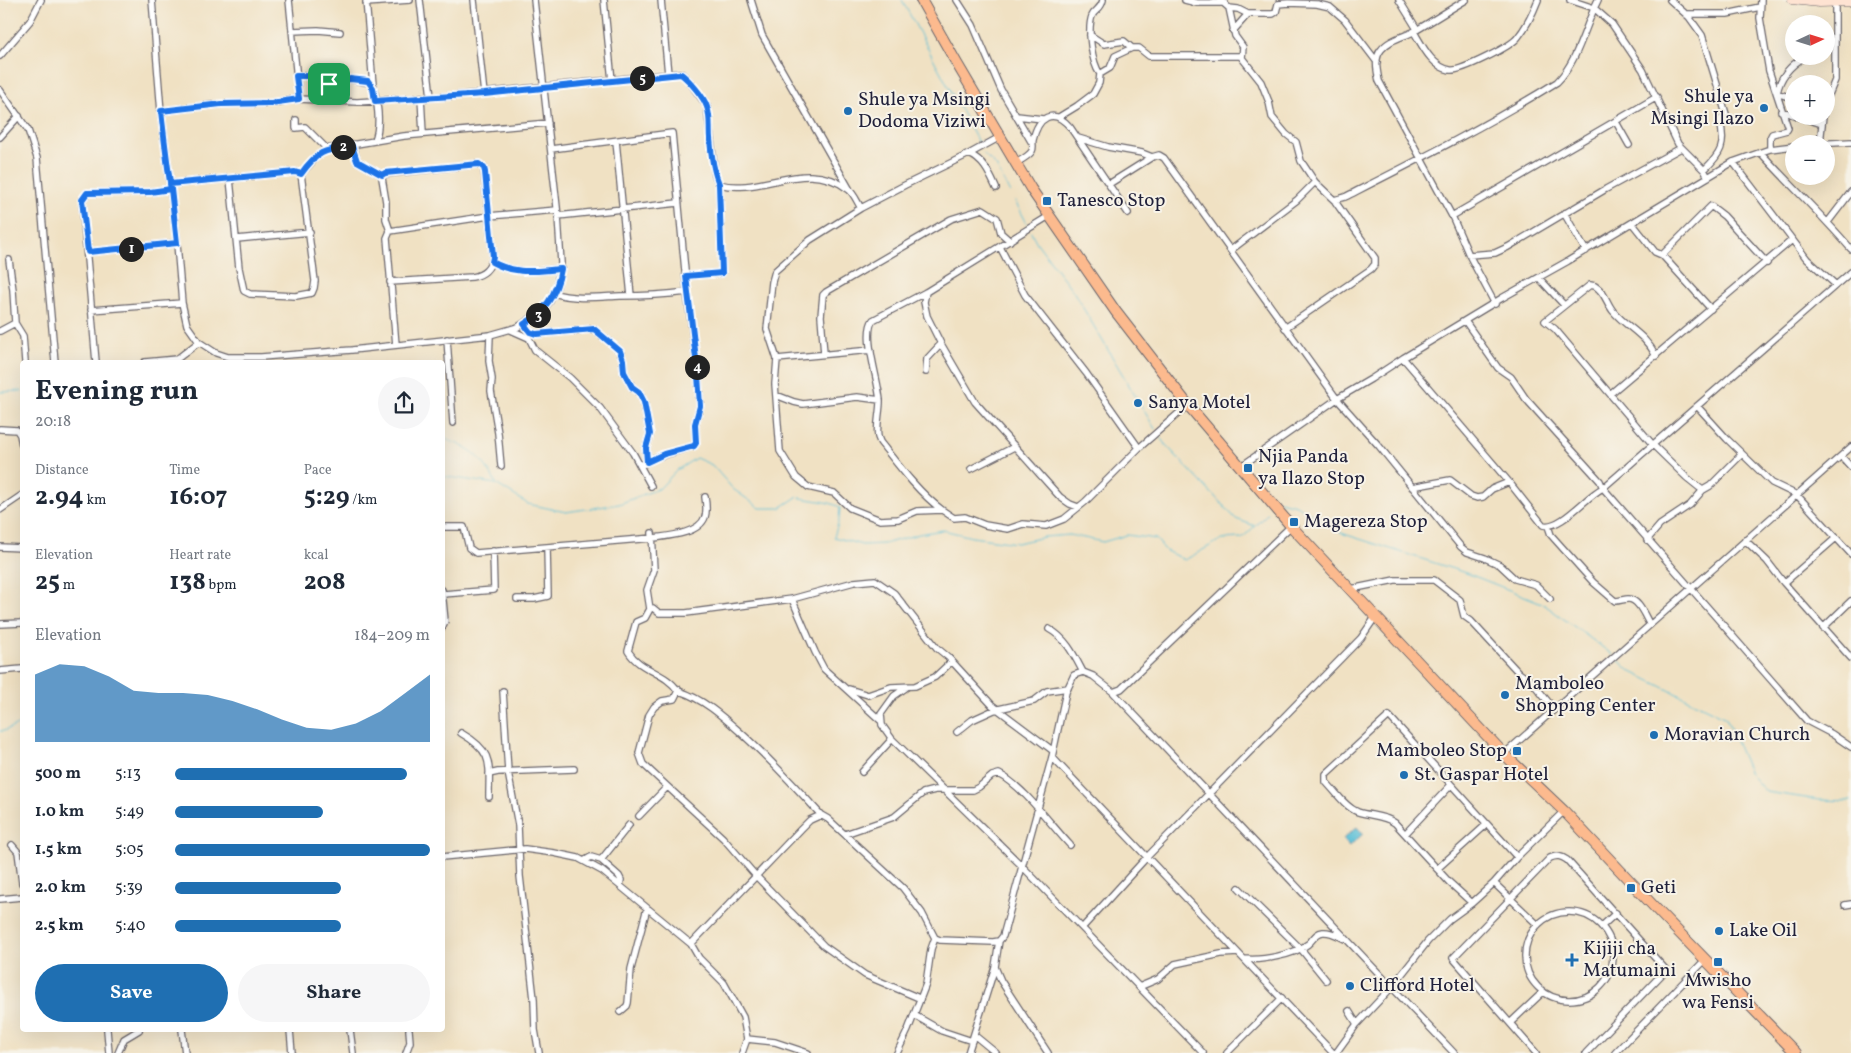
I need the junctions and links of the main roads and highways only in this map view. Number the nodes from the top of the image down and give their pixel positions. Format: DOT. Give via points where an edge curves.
graph roads {
  1 [pos="921,0"];
  2 [pos="1796,1053"];
  1 -- 2 [label="highway" via="1049,216 1116,312 1188,405 1291,526 1504,754 1564,810"];
}
